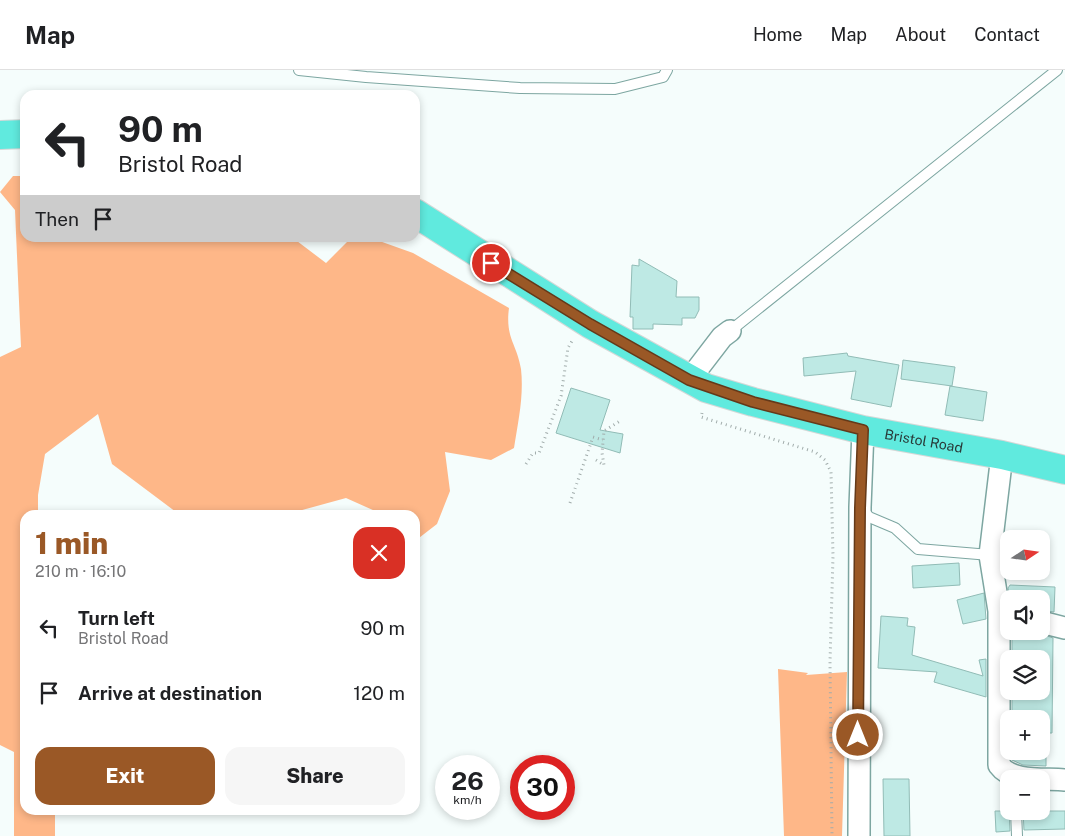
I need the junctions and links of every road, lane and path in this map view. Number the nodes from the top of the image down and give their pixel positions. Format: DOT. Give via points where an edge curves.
graph roads {
  1 [pos="299,70"];
  2 [pos="667,70"];
  3 [pos="1057,70"];
  4 [pos="20,134"];
  5 [pos="0,135"];
  6 [pos="420,216"];
  7 [pos="730,331"];
  8 [pos="576,334"];
  9 [pos="698,384"];
  10 [pos="620,421"];
  11 [pos="863,430"];
  12 [pos="603,440"];
  13 [pos="1002,456"];
  14 [pos="596,460"];
  15 [pos="526,464"];
  16 [pos="1065,470"];
  17 [pos="570,503"];
  18 [pos="860,508"];
  19 [pos="990,555"];
  20 [pos="1000,596"];
  21 [pos="1050,624"];
  22 [pos="1065,628"];
  23 [pos="1003,640"];
  24 [pos="1003,770"];
  25 [pos="1050,779"];
  26 [pos="1065,780"];
  27 [pos="1016,820"];
  28 [pos="832,836"];
  29 [pos="859,836"];
  30 [pos="1016,836"];
  1 -- 2 [label="lane" via="520,88 615,89 663,77"];
  3 -- 7 [label="lane"];
  4 -- 5 [label="highway"];
  6 -- 9 [label="highway, Bristol Road" via="590,324"];
  7 -- 9 [label="street" via="722,338"];
  8 -- 15 [label="path" via="568,348 561,396 540,453 533,453"];
  9 -- 11 [label="highway, Bristol Road" via="753,402"];
  9 -- 28 [label="path" via="701,417 815,452 832,472"];
  10 -- 12 [label="path" via="604,431"];
  11 -- 13 [label="highway, Bristol Road"];
  11 -- 18 [label="street"];
  12 -- 14 [label="path" via="604,464"];
  12 -- 17 [label="path" via="593,437"];
  13 -- 16 [label="highway, Bristol Road"];
  13 -- 19 [label="street"];
  18 -- 19 [label="lane" via="869,517 895,528 918,549"];
  18 -- 29 [label="street"];
  19 -- 20 [label="street"];
  21 -- 22 [label="street"];
  23 -- 24 [label="street" via="999,765"];
  25 -- 26 [label="street"];
  27 -- 30 [label="lane"];
}
